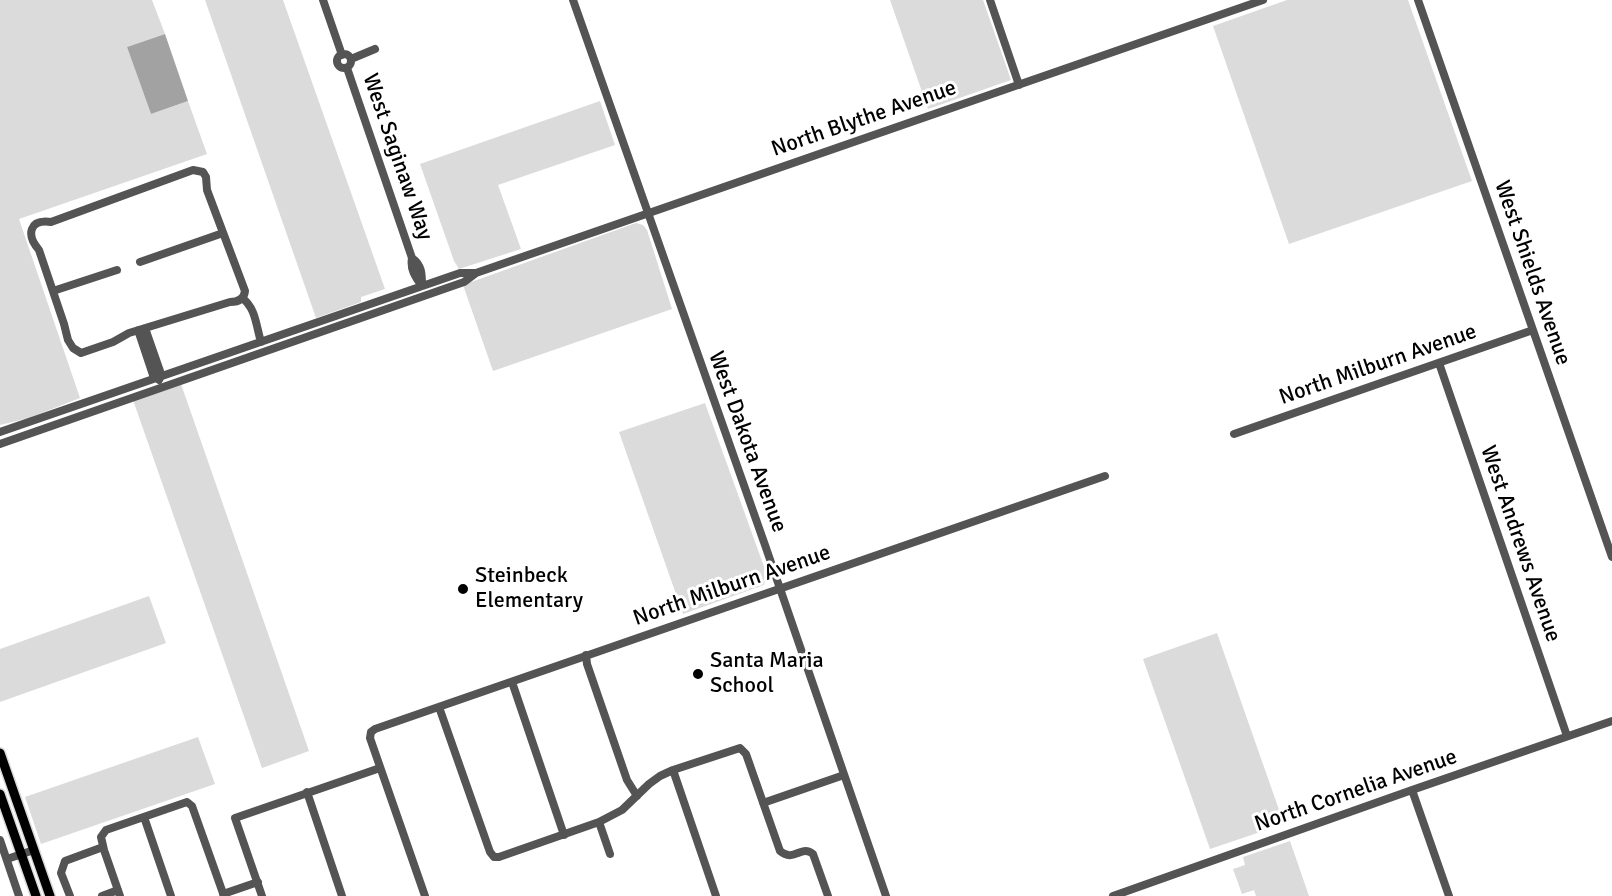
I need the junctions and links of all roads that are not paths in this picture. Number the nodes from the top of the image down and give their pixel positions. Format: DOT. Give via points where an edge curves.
graph roads {
  1 [pos="323,0"];
  2 [pos="573,0"];
  3 [pos="990,0"];
  4 [pos="1263,0"];
  5 [pos="1418,0"];
  6 [pos="375,50"];
  7 [pos="342,55"];
  8 [pos="351,59"];
  9 [pos="347,68"];
  10 [pos="1019,85"];
  11 [pos="647,213"];
  12 [pos="223,233"];
  13 [pos="140,262"];
  14 [pos="117,270"];
  15 [pos="476,273"];
  16 [pos="422,286"];
  17 [pos="53,291"];
  18 [pos="242,298"];
  19 [pos="368,315"];
  20 [pos="142,329"];
  21 [pos="1533,330"];
  22 [pos="283,334"];
  23 [pos="261,342"];
  24 [pos="286,343"];
  25 [pos="1439,363"];
  26 [pos="158,377"];
  27 [pos="110,405"];
  28 [pos="0,432"];
  29 [pos="1234,434"];
  30 [pos="0,444"];
  31 [pos="1105,476"];
  32 [pos="1612,557"];
  33 [pos="779,590"];
  34 [pos="586,655"];
  35 [pos="512,682"];
  36 [pos="439,707"];
  37 [pos="1612,721"];
  38 [pos="1567,736"];
  39 [pos="0,753"];
  40 [pos="380,768"];
  41 [pos="673,770"];
  42 [pos="844,775"];
  43 [pos="1412,790"];
  44 [pos="307,792"];
  45 [pos="0,794"];
  46 [pos="637,796"];
  47 [pos="763,803"];
  48 [pos="144,817"];
  49 [pos="599,822"];
  50 [pos="564,835"];
  51 [pos="0,840"];
  52 [pos="103,847"];
  53 [pos="33,850"];
  54 [pos="21,854"];
  55 [pos="610,854"];
  56 [pos="7,860"];
  57 [pos="258,882"];
  58 [pos="119,893"];
  59 [pos="17,895"];
  60 [pos="224,895"];
  61 [pos="36,896"];
  62 [pos="50,896"];
  63 [pos="70,896"];
  64 [pos="102,896"];
  65 [pos="171,896"];
  66 [pos="262,896"];
  67 [pos="342,896"];
  68 [pos="425,896"];
  69 [pos="716,896"];
  70 [pos="828,896"];
  71 [pos="886,896"];
  72 [pos="1113,896"];
  73 [pos="1449,896"];
  1 -- 7 [label="street, West Saginaw Way"];
  2 -- 11 [label="street, West Dakota Avenue"];
  3 -- 10 [label="street"];
  4 -- 10 [label="street, North Blythe Avenue"];
  5 -- 21 [label="street, West Shields Avenue"];
  6 -- 8 [label="street"];
  7 -- 8 [label="street"];
  7 -- 9 [label="street" via="338,64"];
  8 -- 9 [label="street"];
  9 -- 16 [label="street, West Saginaw Way" via="412,258 415,277"];
  10 -- 11 [label="street, North Blythe Avenue"];
  11 -- 15 [label="street, North Blythe Avenue"];
  11 -- 33 [label="street, West Dakota Avenue"];
  12 -- 13 [label="street"];
  12 -- 17 [label="street" via="206,177 194,170 51,222 44,221 34,226 31,237"];
  12 -- 18 [label="street" via="245,291"];
  14 -- 17 [label="street"];
  15 -- 16 [label="street, North Blythe Avenue" via="460,273"];
  15 -- 19 [label="street, North Blythe Avenue" via="464,282"];
  16 -- 19 [label="street, North Blythe Avenue" via="418,294 372,310"];
  16 -- 22 [label="street, North Blythe Avenue"];
  17 -- 20 [label="street" via="68,340 77,351 86,352"];
  18 -- 20 [label="street"];
  18 -- 23 [label="street" via="253,309"];
  19 -- 24 [label="street, North Blythe Avenue"];
  20 -- 26 [label="street"];
  21 -- 25 [label="street, North Milburn Avenue"];
  21 -- 32 [label="street, West Shields Avenue"];
  22 -- 23 [label="street, North Blythe Avenue"];
  22 -- 24 [label="street"];
  23 -- 26 [label="street, North Blythe Avenue"];
  24 -- 27 [label="street, North Blythe Avenue"];
  25 -- 29 [label="street, North Milburn Avenue"];
  25 -- 38 [label="street, West Andrews Avenue"];
  26 -- 27 [label="street, North Blythe Avenue" via="155,384 118,397"];
  26 -- 28 [label="street, North Blythe Avenue"];
  27 -- 30 [label="street, North Blythe Avenue"];
  31 -- 33 [label="street, North Milburn Avenue"];
  33 -- 34 [label="street, North Milburn Avenue"];
  33 -- 42 [label="street, West Dakota Avenue"];
  34 -- 35 [label="street, North Milburn Avenue"];
  34 -- 46 [label="street" via="627,780"];
  35 -- 36 [label="street, North Milburn Avenue"];
  35 -- 50 [label="street"];
  36 -- 40 [label="street, North Milburn Avenue" via="370,732"];
  36 -- 50 [label="street" via="494,857"];
  37 -- 38 [label="street, North Cornelia Avenue"];
  38 -- 43 [label="street, North Cornelia Avenue"];
  39 -- 53 [label="main road"];
  40 -- 44 [label="street"];
  40 -- 68 [label="street"];
  41 -- 46 [label="street"];
  41 -- 47 [label="street" via="743,749"];
  41 -- 69 [label="street"];
  42 -- 47 [label="street"];
  42 -- 71 [label="street, West Dakota Avenue"];
  43 -- 72 [label="street, North Cornelia Avenue"];
  43 -- 73 [label="street"];
  44 -- 57 [label="street" via="235,818"];
  44 -- 67 [label="street"];
  45 -- 54 [label="main road"];
  46 -- 49 [label="street" via="622,810"];
  47 -- 70 [label="street" via="780,851 785,856 805,850 813,854"];
  48 -- 52 [label="street" via="106,830 101,837"];
  48 -- 60 [label="street" via="190,803"];
  48 -- 65 [label="street"];
  49 -- 50 [label="street"];
  49 -- 55 [label="street"];
  51 -- 56 [label="street"];
  52 -- 58 [label="street"];
  52 -- 63 [label="street" via="65,861 61,873"];
  53 -- 54 [label="street"];
  53 -- 62 [label="main road"];
  54 -- 56 [label="street"];
  54 -- 61 [label="main road"];
  56 -- 59 [label="street"];
  57 -- 60 [label="street"];
  57 -- 66 [label="street"];
  58 -- 64 [label="street"];
}
